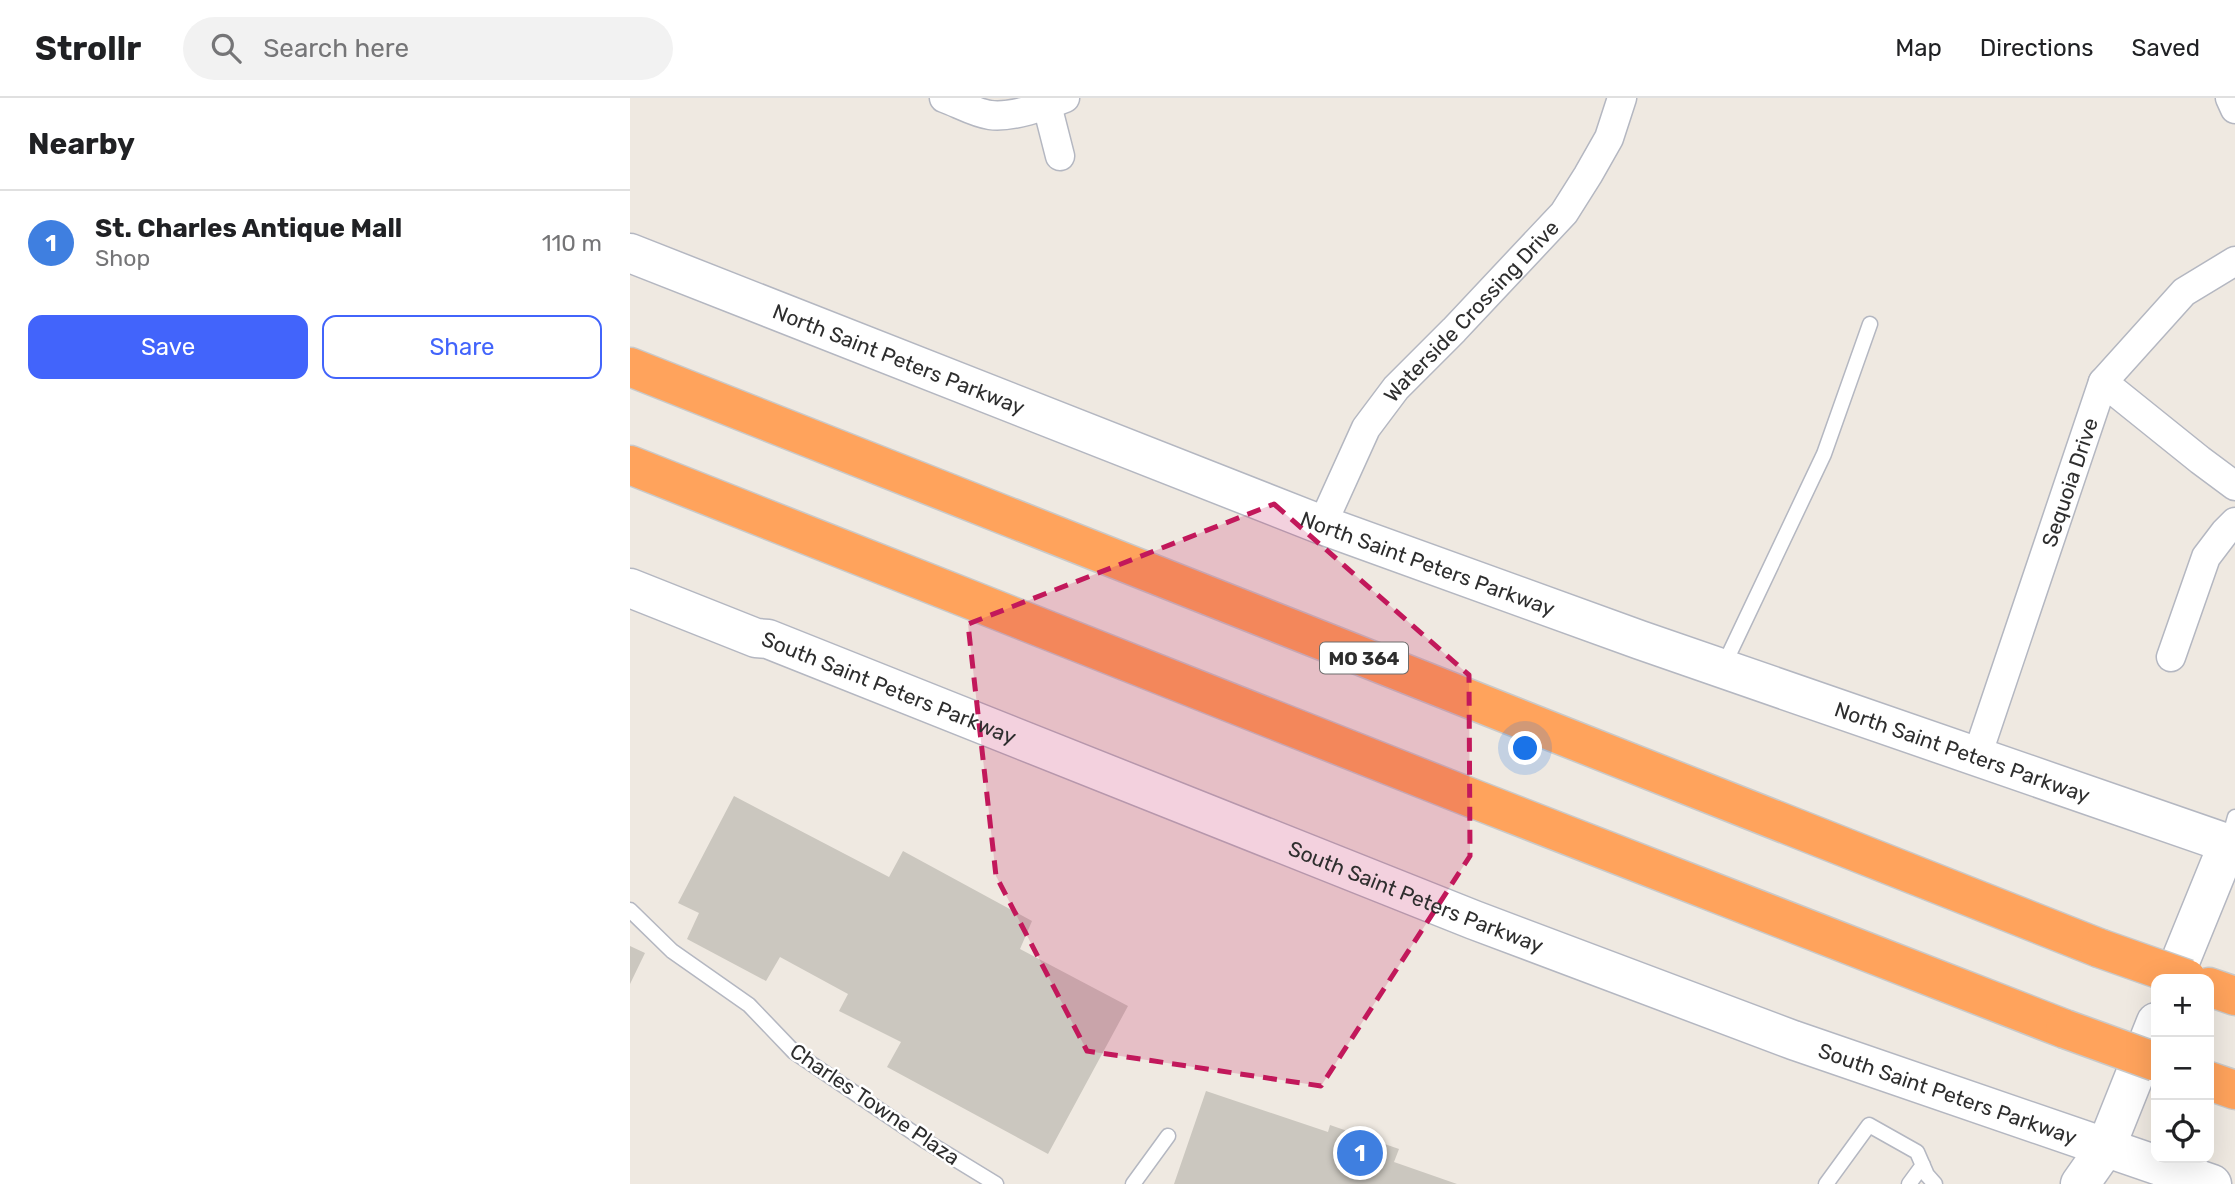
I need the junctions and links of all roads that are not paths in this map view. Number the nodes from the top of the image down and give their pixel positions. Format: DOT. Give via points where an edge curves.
graph roads {
  1 [pos="944,98"];
  2 [pos="1622,98"];
  3 [pos="2230,98"];
  4 [pos="1056,102"];
  5 [pos="2235,109"];
  6 [pos="1060,156"];
  7 [pos="630,253"];
  8 [pos="2235,261"];
  9 [pos="1870,324"];
  10 [pos="630,367"];
  11 [pos="2104,382"];
  12 [pos="630,465"];
  13 [pos="2235,486"];
  14 [pos="2235,522"];
  15 [pos="1322,525"];
  16 [pos="630,587"];
  17 [pos="2171,657"];
  18 [pos="1722,668"];
  19 [pos="1977,756"];
  20 [pos="2233,836"];
  21 [pos="630,910"];
  22 [pos="2173,974"];
  23 [pos="2175,974"];
  24 [pos="2151,1034"];
  25 [pos="2151,1060"];
  26 [pos="2214,1083"];
  27 [pos="2235,1090"];
  28 [pos="1168,1136"];
  29 [pos="2106,1147"];
  30 [pos="1923,1165"];
  31 [pos="996,1184"];
  32 [pos="1133,1184"];
  33 [pos="1826,1184"];
  34 [pos="1909,1184"];
  35 [pos="1934,1184"];
  36 [pos="2080,1184"];
  37 [pos="2212,1184"];
  1 -- 4 [label="street" via="989,115"];
  2 -- 15 [label="street, Waterside Crossing Drive" via="1609,138 1564,213 1396,388 1366,428"];
  3 -- 5 [label="street"];
  4 -- 6 [label="street"];
  7 -- 15 [label="main road, North Saint Peters Parkway"];
  8 -- 11 [label="street, Sequoia Drive" via="2184,292"];
  9 -- 18 [label="lane" via="1824,454"];
  10 -- 22 [label="highway, MO 364, bridge"];
  11 -- 13 [label="street"];
  11 -- 19 [label="street, Sequoia Drive"];
  12 -- 25 [label="highway, bridge"];
  14 -- 17 [label="street" via="2206,557"];
  15 -- 18 [label="main road, North Saint Peters Parkway"];
  16 -- 29 [label="main road, South Saint Peters Parkway" via="1474,920 1793,1040"];
  18 -- 19 [label="main road, North Saint Peters Parkway"];
  19 -- 20 [label="main road, North Saint Peters Parkway"];
  20 -- 23 [label="main road"];
  21 -- 31 [label="lane, Charles Towne Plaza" via="672,951 750,1005 793,1052"];
  24 -- 29 [label="main road"];
  26 -- 27 [label="highway"];
  28 -- 32 [label="lane"];
  29 -- 36 [label="main road"];
  29 -- 37 [label="main road, South Saint Peters Parkway"];
  30 -- 33 [label="lane" via="1917,1152 1869,1125"];
  30 -- 34 [label="lane"];
  30 -- 35 [label="lane"];
}
